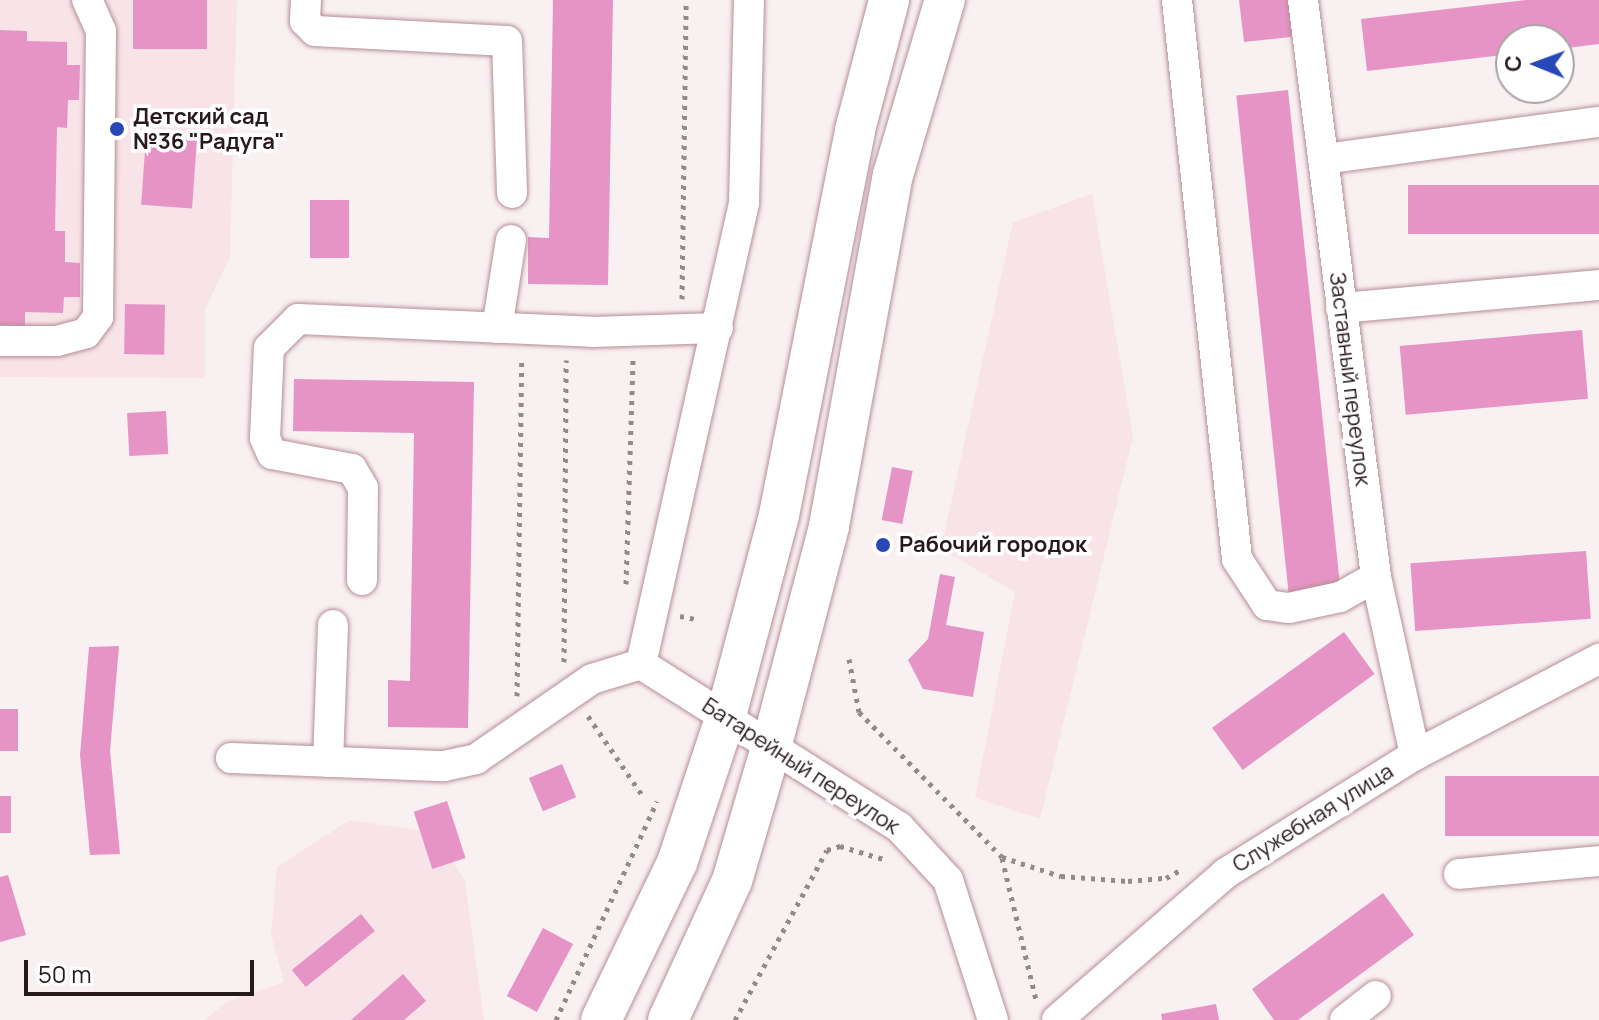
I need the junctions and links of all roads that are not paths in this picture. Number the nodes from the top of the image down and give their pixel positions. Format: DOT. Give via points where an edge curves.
graph roads {
  1 [pos="87,0"];
  2 [pos="306,0"];
  3 [pos="749,0"];
  4 [pos="889,0"];
  5 [pos="945,0"];
  6 [pos="1177,0"];
  7 [pos="1303,0"];
  8 [pos="1599,122"];
  9 [pos="1324,159"];
  10 [pos="512,193"];
  11 [pos="511,240"];
  12 [pos="1599,285"];
  13 [pos="1341,308"];
  14 [pos="510,328"];
  15 [pos="718,328"];
  16 [pos="0,341"];
  17 [pos="1376,577"];
  18 [pos="362,580"];
  19 [pos="333,625"];
  20 [pos="1599,659"];
  21 [pos="641,664"];
  22 [pos="726,716"];
  23 [pos="772,744"];
  24 [pos="1415,755"];
  25 [pos="231,758"];
  26 [pos="328,762"];
  27 [pos="1599,861"];
  28 [pos="1459,874"];
  29 [pos="1376,996"];
  30 [pos="1047,1013"];
  31 [pos="601,1020"];
  32 [pos="668,1020"];
  33 [pos="993,1020"];
  34 [pos="1345,1020"];
  1 -- 16 [label="street" via="101,31 98,317 86,333 57,341"];
  2 -- 10 [label="street" via="306,26 315,31 507,41"];
  3 -- 15 [label="street" via="748,173"];
  4 -- 22 [label="main road" via="855,130 779,515"];
  5 -- 23 [label="main road" via="893,175 829,526"];
  6 -- 17 [label="street" via="1237,559 1267,605 1289,608 1340,597"];
  7 -- 9 [label="street, Заставный переулок"];
  8 -- 9 [label="street"];
  9 -- 13 [label="street, Заставный переулок"];
  11 -- 14 [label="street"];
  12 -- 13 [label="street"];
  13 -- 17 [label="street, Заставный переулок"];
  14 -- 15 [label="street"];
  14 -- 18 [label="street" via="298,319 269,348 265,438 272,454 352,469 363,488"];
  15 -- 21 [label="street"];
  17 -- 24 [label="street, Заставный переулок"];
  19 -- 26 [label="street"];
  20 -- 24 [label="street, Служебная улица"];
  21 -- 22 [label="street, Батарейный переулок"];
  21 -- 26 [label="street" via="572,693 476,759 444,766"];
  22 -- 23 [label="street, Батарейный переулок"];
  22 -- 31 [label="main road" via="677,863"];
  23 -- 32 [label="main road" via="732,881"];
  23 -- 33 [label="street, Батарейный переулок" via="899,827 948,880"];
  24 -- 30 [label="street, Служебная улица" via="1226,873"];
  25 -- 26 [label="street"];
  27 -- 28 [label="street"];
  29 -- 34 [label="street"];
}
